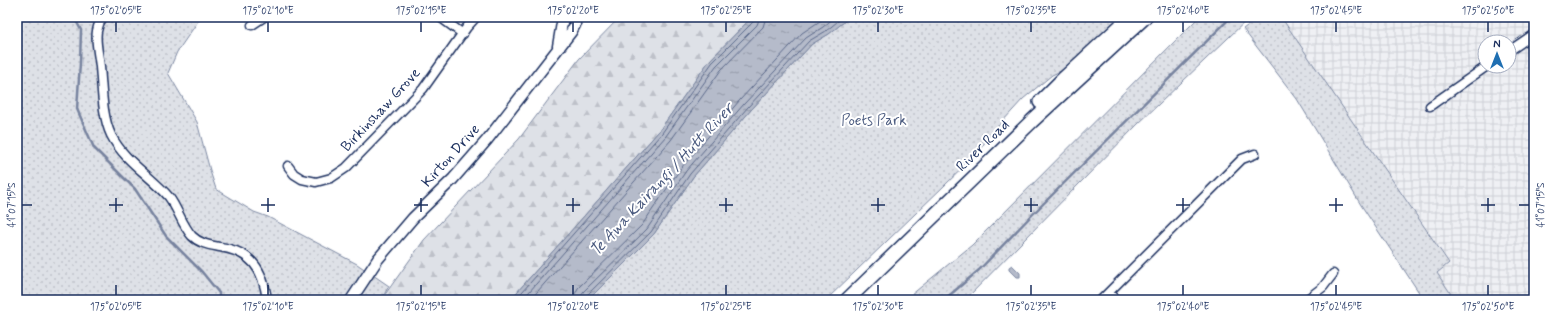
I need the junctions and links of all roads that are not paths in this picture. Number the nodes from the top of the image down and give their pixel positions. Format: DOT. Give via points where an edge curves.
graph roads {
  1 [pos="264,17"];
  2 [pos="440,17"];
  3 [pos="476,17"];
  4 [pos="563,17"];
  5 [pos="575,17"];
  6 [pos="1130,17"];
  7 [pos="1145,17"];
  8 [pos="102,18"];
  9 [pos="252,25"];
  10 [pos="463,34"];
  11 [pos="1534,34"];
  12 [pos="1517,46"];
  13 [pos="558,48"];
  14 [pos="1477,73"];
  15 [pos="1430,106"];
  16 [pos="1255,154"];
  17 [pos="288,166"];
  18 [pos="1333,274"];
  19 [pos="1109,292"];
  20 [pos="267,300"];
  21 [pos="351,300"];
  22 [pos="837,300"];
  23 [pos="847,300"];
  24 [pos="1101,300"];
  25 [pos="1117,300"];
  26 [pos="1306,300"];
  1 -- 9 [label="street"];
  2 -- 10 [label="street"];
  3 -- 10 [label="street, Birkinshaw Grove"];
  4 -- 13 [label="street, Kirton Drive"];
  5 -- 13 [label="street, Kirton Drive" via="575,25"];
  6 -- 22 [label="highway, River Road"];
  7 -- 23 [label="highway, River Road" via="1032,121"];
  8 -- 20 [label="street" via="96,39 107,124 111,135 132,161 169,197 188,231 197,240 234,250 256,265 262,276"];
  10 -- 17 [label="street, Birkinshaw Grove" via="423,89 346,168 330,178 316,182 298,177"];
  11 -- 12 [label="street"];
  13 -- 21 [label="street, Kirton Drive" via="453,179 413,218 378,259"];
  14 -- 15 [label="street"];
  16 -- 19 [label="street" via="1242,159"];
  18 -- 26 [label="street" via="1323,287"];
  19 -- 24 [label="street"];
  19 -- 25 [label="street"];
}
